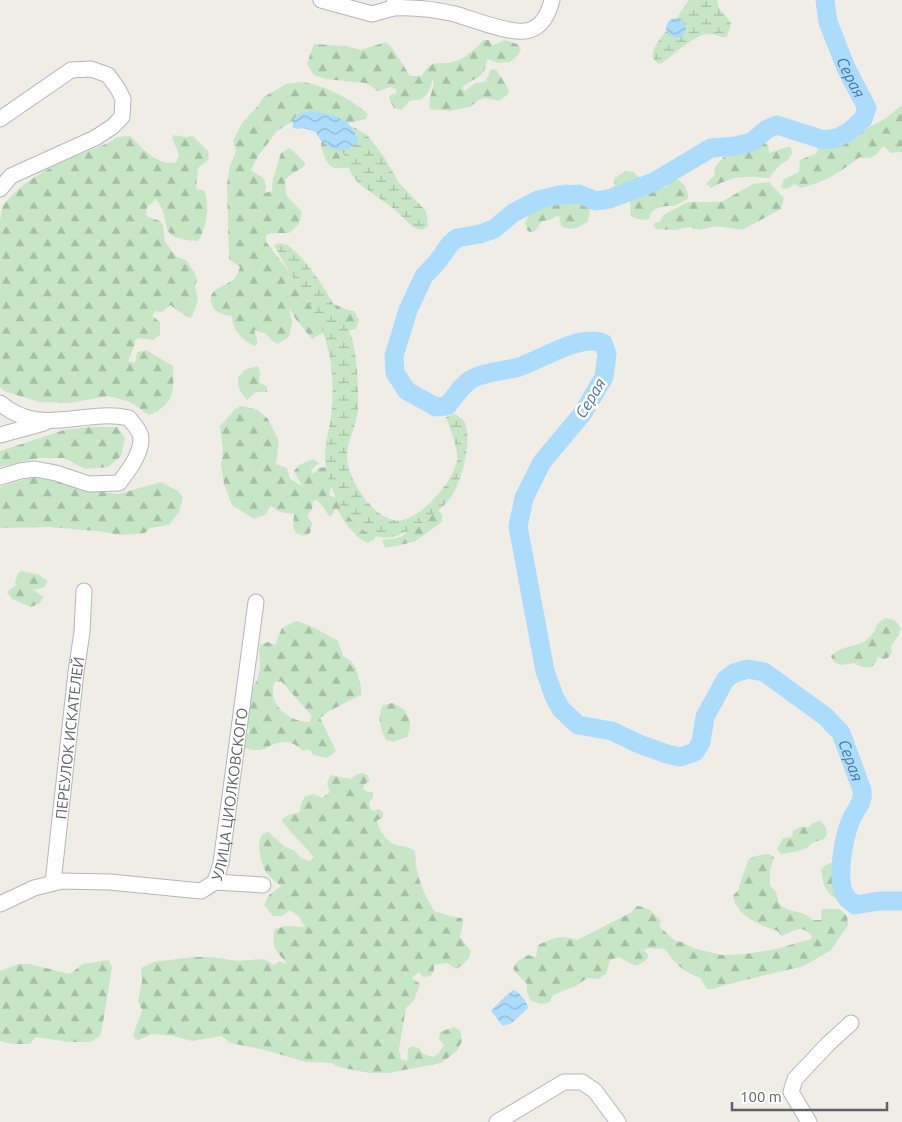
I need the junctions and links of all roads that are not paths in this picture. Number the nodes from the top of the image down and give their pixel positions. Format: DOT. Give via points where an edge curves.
graph roads {
  1 [pos="321,0"];
  2 [pos="552,0"];
  3 [pos="394,4"];
  4 [pos="0,119"];
  5 [pos="0,190"];
  6 [pos="0,403"];
  7 [pos="48,422"];
  8 [pos="0,435"];
  9 [pos="0,477"];
  10 [pos="84,592"];
  11 [pos="256,602"];
  12 [pos="214,882"];
  13 [pos="53,883"];
  14 [pos="263,886"];
  15 [pos="0,904"];
  16 [pos="851,1023"];
  17 [pos="497,1122"];
  18 [pos="618,1122"];
  19 [pos="809,1122"];
  1 -- 3 [label="street" via="372,14"];
  2 -- 3 [label="street" via="550,11 538,26 529,31 504,29 454,14"];
  4 -- 5 [label="street" via="71,70 91,69 108,76 123,98 122,117 112,127 11,176"];
  6 -- 7 [label="street" via="24,418"];
  7 -- 8 [label="street"];
  7 -- 9 [label="street" via="107,415 129,418 141,439 136,458 119,483 89,484 35,469"];
  10 -- 13 [label="street, ПЕРЕУЛОК ИСКАТЕЛЕЙ"];
  11 -- 12 [label="street, УЛИЦА ЦИОЛКОВСКОГО" via="220,864"];
  12 -- 13 [label="street, УЛИЦА ЦИОЛКОВСКОГО" via="201,890 110,882"];
  12 -- 14 [label="street"];
  13 -- 15 [label="street, УЛИЦА ЦИОЛКОВСКОГО"];
  16 -- 19 [label="street" via="795,1079 791,1092"];
  17 -- 18 [label="street" via="564,1082 582,1082 595,1091"];
}
